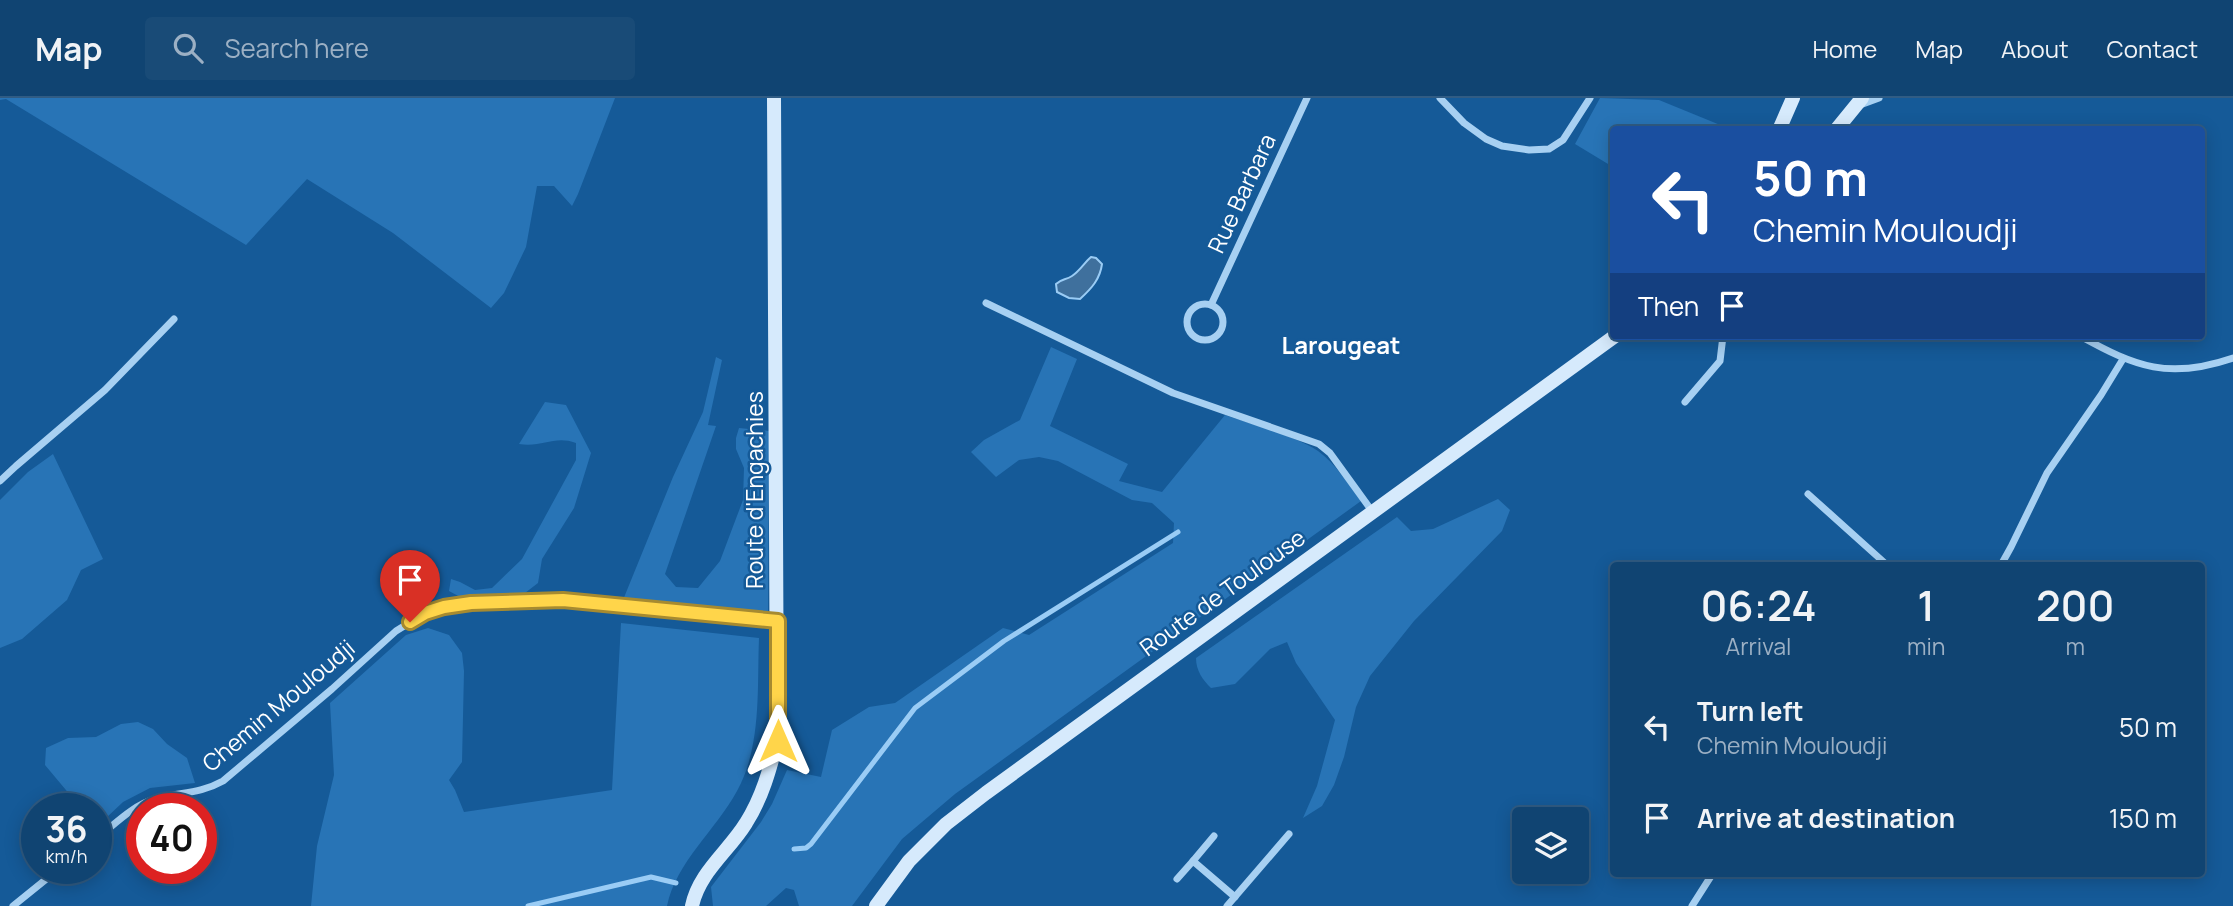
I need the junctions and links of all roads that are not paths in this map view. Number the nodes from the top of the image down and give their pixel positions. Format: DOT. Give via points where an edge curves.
graph roads {
  1 [pos="774,98"];
  2 [pos="1307,98"];
  3 [pos="1440,98"];
  4 [pos="1590,98"];
  5 [pos="1793,98"];
  6 [pos="1879,98"];
  7 [pos="1859,102"];
  8 [pos="1781,126"];
  9 [pos="1839,126"];
  10 [pos="986,303"];
  11 [pos="1211,305"];
  12 [pos="174,319"];
  13 [pos="1610,340"];
  14 [pos="1723,340"];
  15 [pos="2087,340"];
  16 [pos="2233,358"];
  17 [pos="2123,359"];
  18 [pos="1685,402"];
  19 [pos="0,481"];
  20 [pos="1808,494"];
  21 [pos="1372,511"];
  22 [pos="1884,562"];
  23 [pos="2002,562"];
  24 [pos="778,621"];
  25 [pos="112,826"];
  26 [pos="1289,834"];
  27 [pos="1214,836"];
  28 [pos="1193,861"];
  29 [pos="1710,877"];
  30 [pos="1177,879"];
  31 [pos="40,884"];
  32 [pos="1235,897"];
  33 [pos="693,904"];
  34 [pos="13,906"];
  35 [pos="876,906"];
  36 [pos="1227,906"];
  37 [pos="1692,906"];
  1 -- 24 [label="main road, Route d'Engachies"];
  2 -- 11 [label="street, Rue Barbara"];
  3 -- 4 [label="street" via="1486,139 1529,150 1549,149 1563,140"];
  5 -- 8 [label="main road"];
  6 -- 7 [label="street"];
  7 -- 9 [label="main road"];
  10 -- 21 [label="street" via="1173,393 1319,444"];
  11 -- 11 [label="street, Rue Barbara" via="1190,313 1187,325 1198,339 1210,340 1222,329 1220,312"];
  12 -- 19 [label="street" via="105,390"];
  13 -- 21 [label="main road, Route de Toulouse"];
  14 -- 18 [label="street" via="1720,361"];
  15 -- 17 [label="street"];
  16 -- 17 [label="street" via="2175,369"];
  17 -- 23 [label="street" via="2047,473"];
  20 -- 22 [label="street"];
  21 -- 35 [label="main road, Route de Toulouse" via="946,824 909,861"];
  24 -- 25 [label="street, Chemin Mouloudji" via="563,600 444,607 396,631 223,781 208,789 152,799"];
  24 -- 33 [label="main road, Route d'Engachies" via="778,741 765,788 746,824 704,877"];
  26 -- 32 [label="street"];
  27 -- 28 [label="street"];
  28 -- 30 [label="street"];
  28 -- 32 [label="street"];
  29 -- 37 [label="street"];
  31 -- 34 [label="street"];
  32 -- 36 [label="street"];
}
